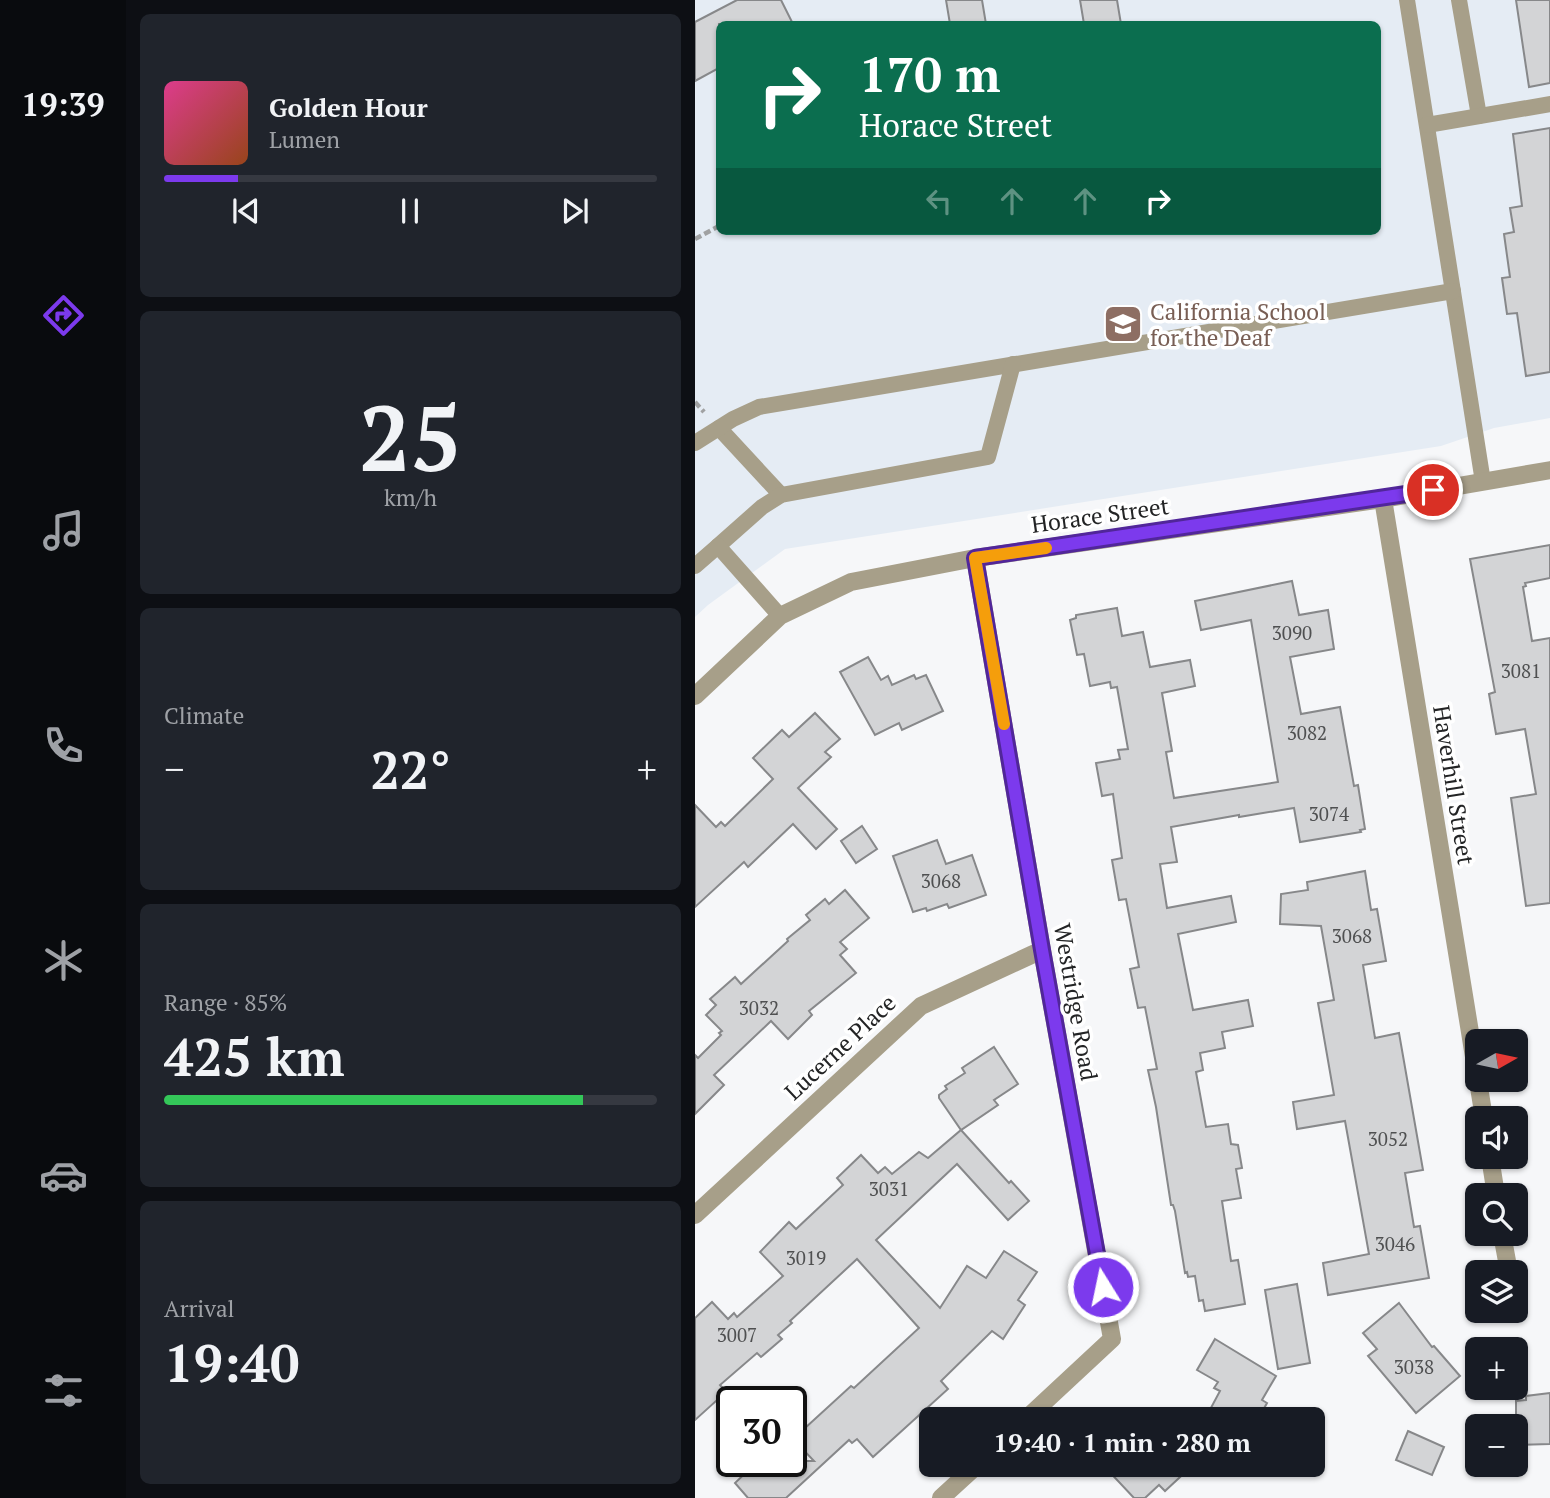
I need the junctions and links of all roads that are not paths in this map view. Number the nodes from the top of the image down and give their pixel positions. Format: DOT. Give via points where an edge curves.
graph roads {
  1 [pos="1407,0"];
  2 [pos="1459,0"];
  3 [pos="1550,104"];
  4 [pos="1479,116"];
  5 [pos="1427,125"];
  6 [pos="1453,290"];
  7 [pos="1013,364"];
  8 [pos="719,428"];
  9 [pos="695,443"];
  10 [pos="1550,470"];
  11 [pos="1483,482"];
  12 [pos="781,495"];
  13 [pos="1383,499"];
  14 [pos="718,546"];
  15 [pos="975,558"];
  16 [pos="695,566"];
  17 [pos="780,615"];
  18 [pos="695,696"];
  19 [pos="1042,950"];
  20 [pos="1482,1106"];
  21 [pos="695,1214"];
  22 [pos="1039,1407"];
  23 [pos="964,1477"];
  24 [pos="941,1498"];
  1 -- 5 [label="lane"];
  2 -- 4 [label="lane"];
  3 -- 4 [label="lane"];
  4 -- 5 [label="lane"];
  5 -- 6 [label="lane"];
  6 -- 7 [label="lane"];
  6 -- 11 [label="lane"];
  7 -- 8 [label="lane" via="760,407"];
  7 -- 12 [label="lane" via="988,457"];
  8 -- 9 [label="lane"];
  8 -- 12 [label="lane"];
  10 -- 11 [label="street, Horace Street"];
  11 -- 13 [label="street, Horace Street"];
  12 -- 14 [label="lane"];
  13 -- 15 [label="street, Horace Street"];
  13 -- 20 [label="street, Haverhill Street"];
  14 -- 16 [label="lane"];
  14 -- 17 [label="lane"];
  15 -- 17 [label="street, Horace Street" via="851,582"];
  15 -- 19 [label="street, Westridge Road"];
  17 -- 18 [label="street, Horace Street"];
  19 -- 21 [label="street, Lucerne Place" via="921,1006"];
  19 -- 22 [label="street, Westridge Road" via="1112,1339"];
  23 -- 24 [label="street"];
}
